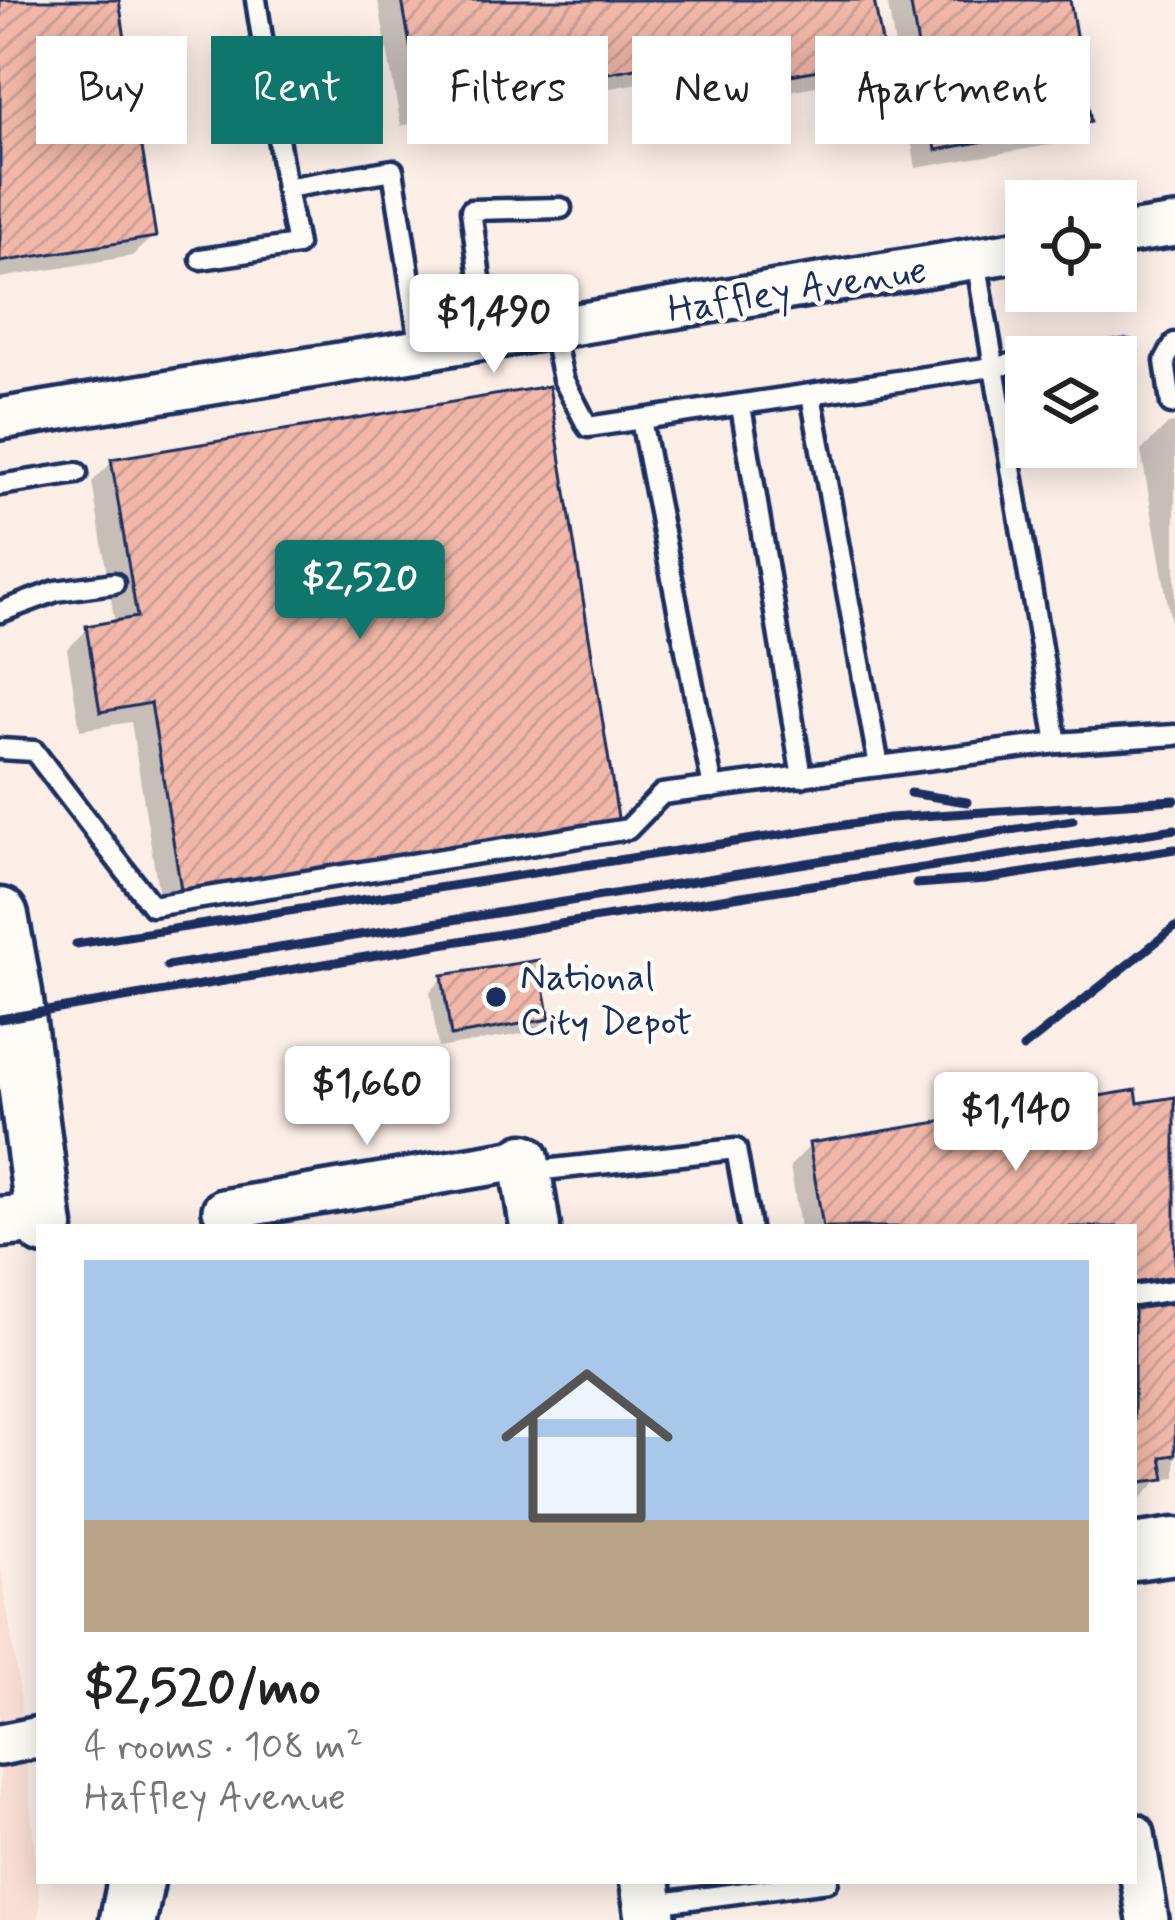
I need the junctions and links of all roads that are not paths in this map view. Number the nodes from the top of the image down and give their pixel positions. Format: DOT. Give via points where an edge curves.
graph roads {
  1 [pos="256,0"];
  2 [pos="286,188"];
  3 [pos="561,208"];
  4 [pos="1175,226"];
  5 [pos="1137,232"];
  6 [pos="1005,254"];
  7 [pos="201,259"];
  8 [pos="976,259"];
  9 [pos="553,328"];
  10 [pos="488,339"];
  11 [pos="1175,344"];
  12 [pos="421,350"];
  13 [pos="1005,364"];
  14 [pos="994,365"];
  15 [pos="811,395"];
  16 [pos="1171,404"];
  17 [pos="741,406"];
  18 [pos="0,419"];
  19 [pos="641,420"];
  20 [pos="77,473"];
  21 [pos="0,485"];
  22 [pos="114,583"];
  23 [pos="0,612"];
  24 [pos="1175,735"];
  25 [pos="1057,743"];
  26 [pos="0,749"];
  27 [pos="879,766"];
  28 [pos="802,777"];
  29 [pos="713,788"];
  30 [pos="0,916"];
  31 [pos="525,1166"];
  32 [pos="26,1208"];
  33 [pos="223,1210"];
  34 [pos="535,1224"];
  35 [pos="749,1224"];
  36 [pos="1175,1290"];
  37 [pos="1137,1296"];
  38 [pos="1175,1546"];
  39 [pos="1137,1552"];
  40 [pos="36,1738"];
  41 [pos="0,1744"];
  42 [pos="1137,1852"];
  43 [pos="136,1884"];
  44 [pos="137,1884"];
  45 [pos="779,1884"];
  46 [pos="648,1902"];
  47 [pos="128,1920"];
  48 [pos="141,1920"];
  49 [pos="1148,1920"];
  1 -- 2 [label="lane"];
  2 -- 7 [label="lane" via="297,245"];
  2 -- 12 [label="lane" via="393,170"];
  3 -- 10 [label="lane" via="471,210"];
  4 -- 5 [label="street"];
  6 -- 8 [label="street, Haffley Avenue"];
  8 -- 9 [label="street, Haffley Avenue"];
  8 -- 14 [label="lane"];
  9 -- 10 [label="street, Haffley Avenue"];
  9 -- 19 [label="lane" via="563,379 588,428"];
  10 -- 12 [label="street, Haffley Avenue"];
  11 -- 16 [label="lane" via="1165,361"];
  12 -- 18 [label="street, Haffley Avenue"];
  13 -- 14 [label="lane"];
  14 -- 15 [label="lane"];
  14 -- 25 [label="lane"];
  15 -- 17 [label="lane"];
  15 -- 27 [label="lane"];
  17 -- 19 [label="lane"];
  17 -- 28 [label="lane"];
  19 -- 29 [label="lane"];
  20 -- 21 [label="lane"];
  22 -- 23 [label="lane" via="56,591"];
  24 -- 25 [label="lane"];
  25 -- 27 [label="lane"];
  26 -- 29 [label="lane" via="34,751 152,906 628,829 662,794"];
  27 -- 28 [label="lane"];
  28 -- 29 [label="lane"];
  30 -- 32 [label="main road"];
  31 -- 33 [label="street"];
  31 -- 34 [label="street"];
  31 -- 35 [label="lane" via="736,1149"];
  36 -- 37 [label="lane"];
  38 -- 39 [label="main road"];
  40 -- 41 [label="street"];
  42 -- 49 [label="street"];
  43 -- 47 [label="main road"];
  44 -- 48 [label="main road"];
  45 -- 46 [label="lane"];
}
